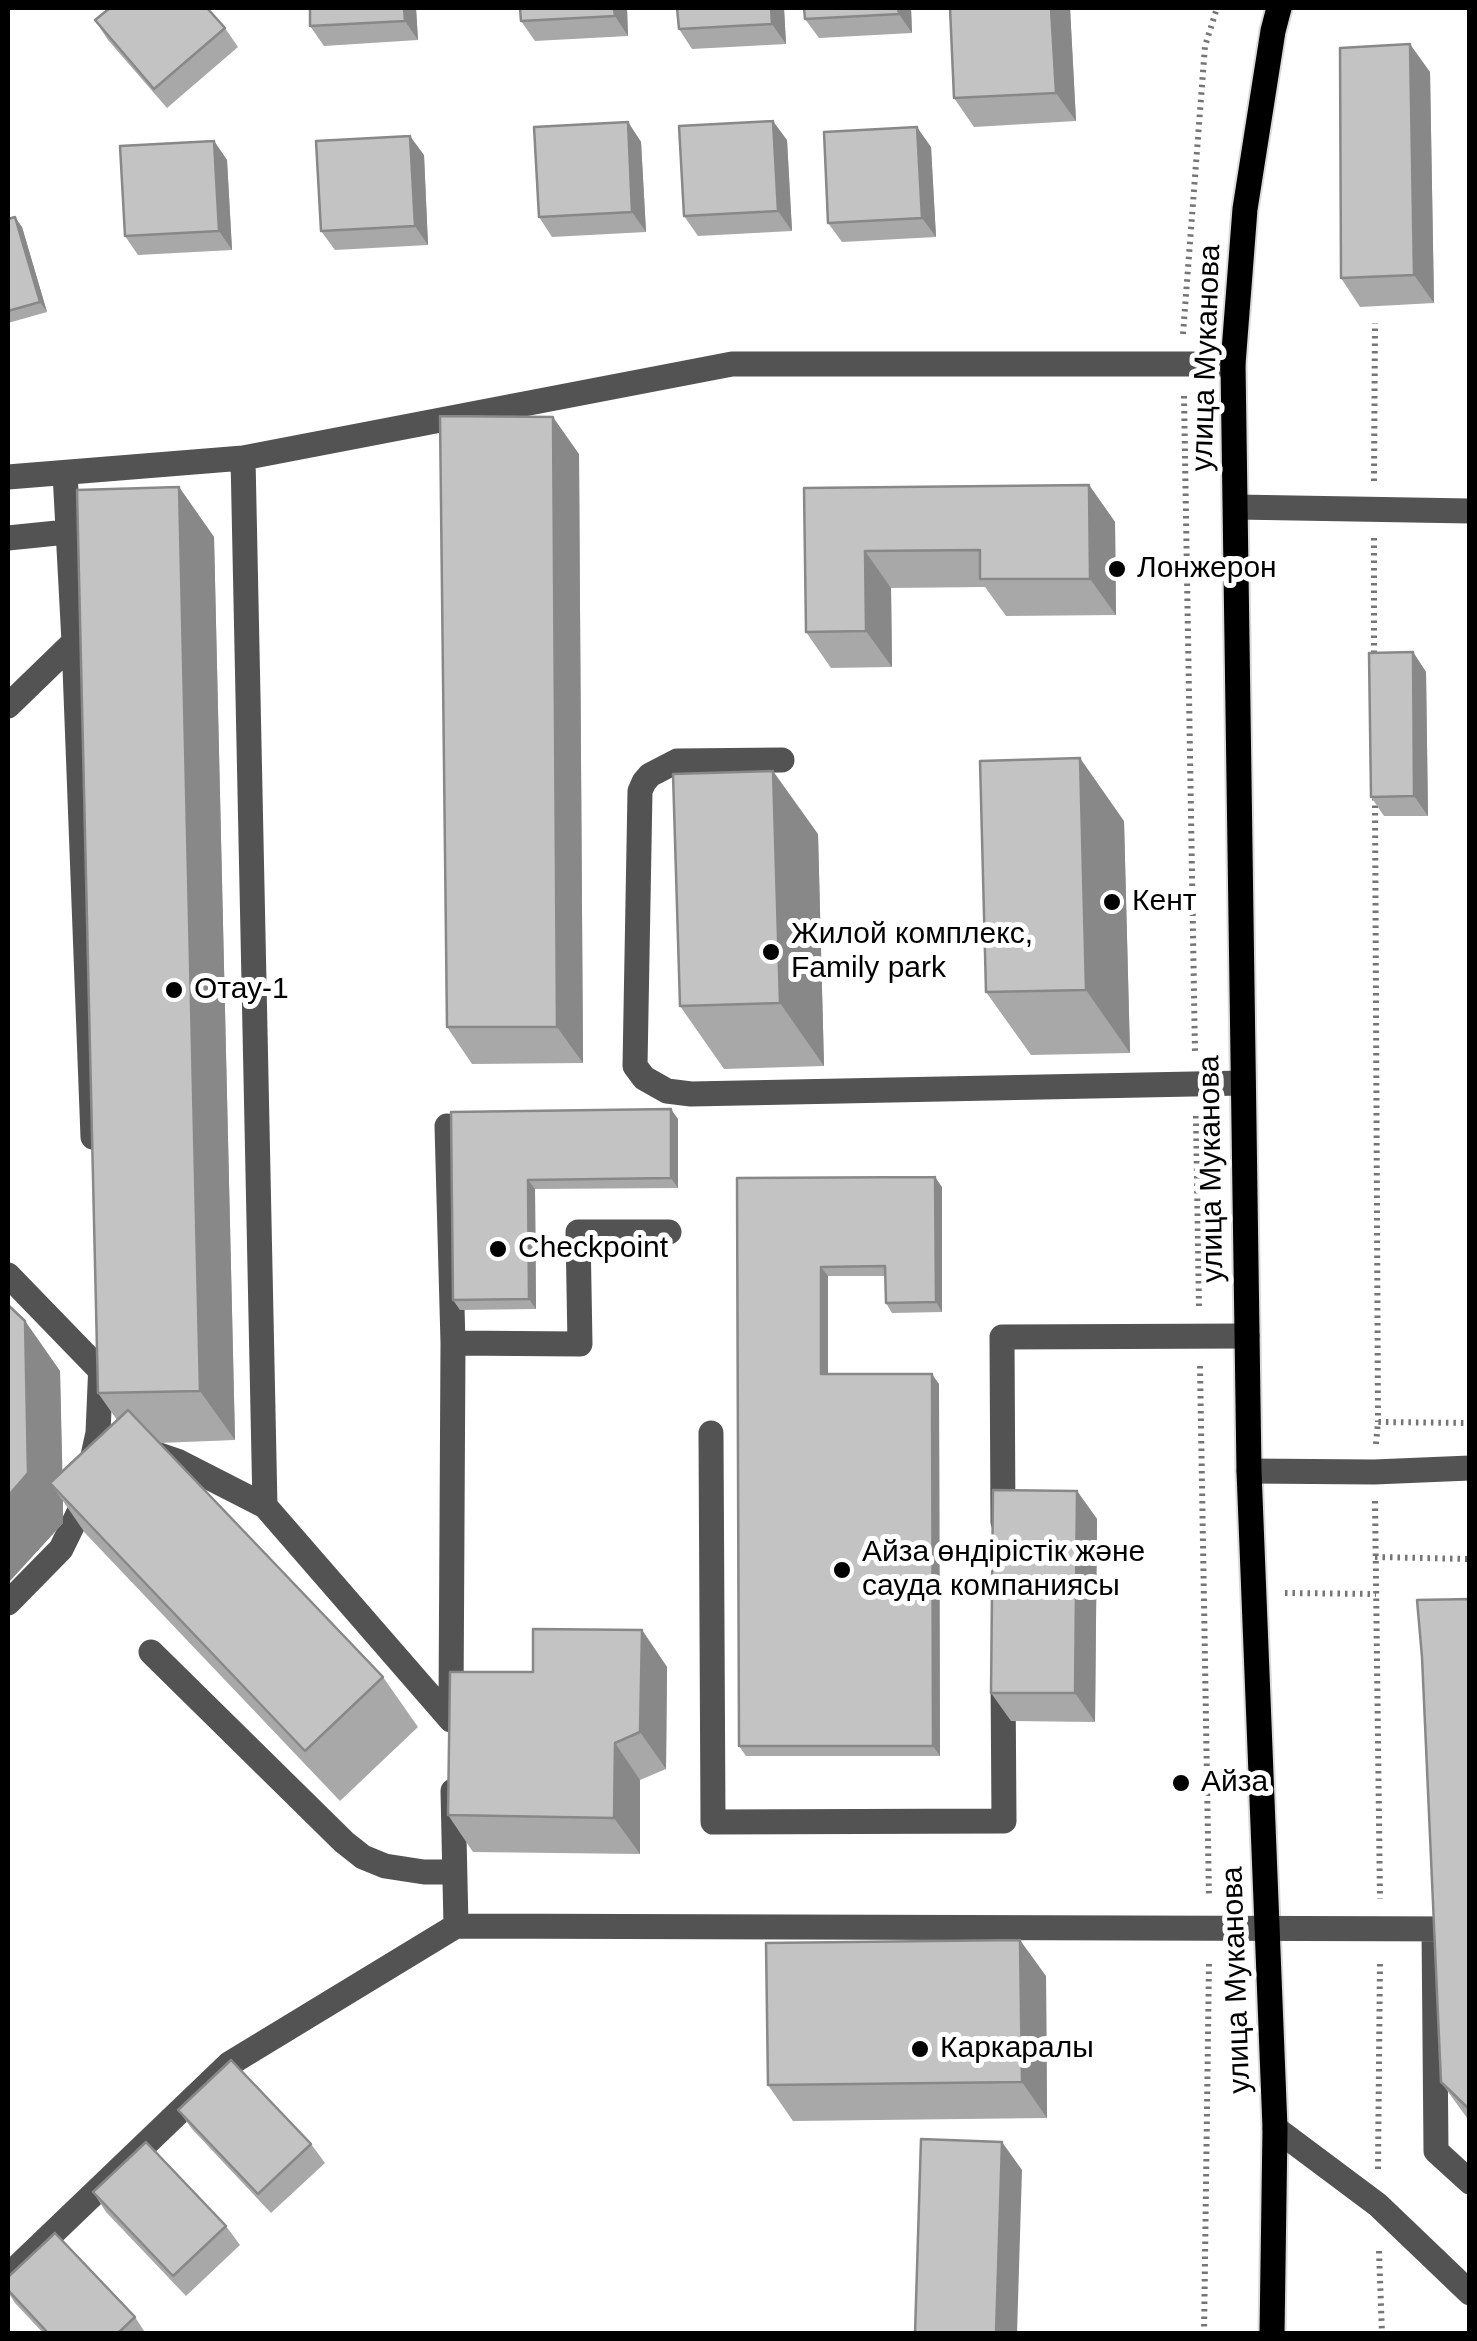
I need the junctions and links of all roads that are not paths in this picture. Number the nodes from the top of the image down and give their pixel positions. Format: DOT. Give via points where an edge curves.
graph roads {
  1 [pos="1280,8"];
  2 [pos="1233,364"];
  3 [pos="243,458"];
  4 [pos="64,473"];
  5 [pos="8,478"];
  6 [pos="1236,508"];
  7 [pos="1470,512"];
  8 [pos="67,532"];
  9 [pos="8,538"];
  10 [pos="74,642"];
  11 [pos="8,706"];
  12 [pos="782,760"];
  13 [pos="1244,1083"];
  14 [pos="448,1126"];
  15 [pos="94,1155"];
  16 [pos="669,1232"];
  17 [pos="8,1274"];
  18 [pos="100,1332"];
  19 [pos="1247,1336"];
  20 [pos="453,1343"];
  21 [pos="102,1372"];
  22 [pos="98,1433"];
  23 [pos="711,1434"];
  24 [pos="1470,1468"];
  25 [pos="1249,1471"];
  26 [pos="264,1506"];
  27 [pos="1003,1550"];
  28 [pos="8,1603"];
  29 [pos="1003,1646"];
  30 [pos="151,1652"];
  31 [pos="452,1739"];
  32 [pos="454,1872"];
  33 [pos="456,1926"];
  34 [pos="1268,1928"];
  35 [pos="1434,1929"];
  36 [pos="1470,1929"];
  37 [pos="1275,2128"];
  38 [pos="1470,2182"];
  39 [pos="8,2276"];
  40 [pos="1470,2294"];
  41 [pos="1272,2334"];
  1 -- 2 [label="main road, улица Муканова" via="1245,209"];
  2 -- 3 [label="street" via="732,364"];
  2 -- 6 [label="main road, улица Муканова"];
  3 -- 4 [label="street"];
  3 -- 26 [label="street"];
  4 -- 5 [label="street"];
  4 -- 8 [label="street"];
  6 -- 7 [label="street"];
  6 -- 13 [label="main road, улица Муканова"];
  8 -- 9 [label="street"];
  8 -- 10 [label="street"];
  10 -- 11 [label="street"];
  10 -- 15 [label="street"];
  12 -- 13 [label="street" via="677,760 650,776 640,791 635,1066 644,1078 691,1094"];
  13 -- 19 [label="main road, улица Муканова"];
  14 -- 20 [label="street"];
  16 -- 20 [label="street" via="578,1232 580,1344"];
  17 -- 21 [label="street"];
  18 -- 21 [label="street"];
  19 -- 25 [label="main road, улица Муканова"];
  19 -- 27 [label="street" via="1002,1337"];
  20 -- 31 [label="street"];
  21 -- 22 [label="street"];
  22 -- 26 [label="street" via="176,1461"];
  22 -- 28 [label="street" via="82,1506 61,1548"];
  23 -- 29 [label="street" via="713,1822 1004,1821"];
  24 -- 25 [label="street"];
  25 -- 34 [label="main road, улица Муканова"];
  26 -- 31 [label="street"];
  30 -- 32 [label="street" via="363,1858"];
  31 -- 32 [label="street"];
  32 -- 33 [label="street"];
  33 -- 34 [label="street"];
  33 -- 39 [label="street" via="228,2064"];
  34 -- 35 [label="street"];
  34 -- 37 [label="main road, улица Муканова"];
  35 -- 36 [label="street"];
  35 -- 38 [label="street" via="1436,2151"];
  37 -- 40 [label="street" via="1378,2205"];
  37 -- 41 [label="main road, улица Муканова"];
}
